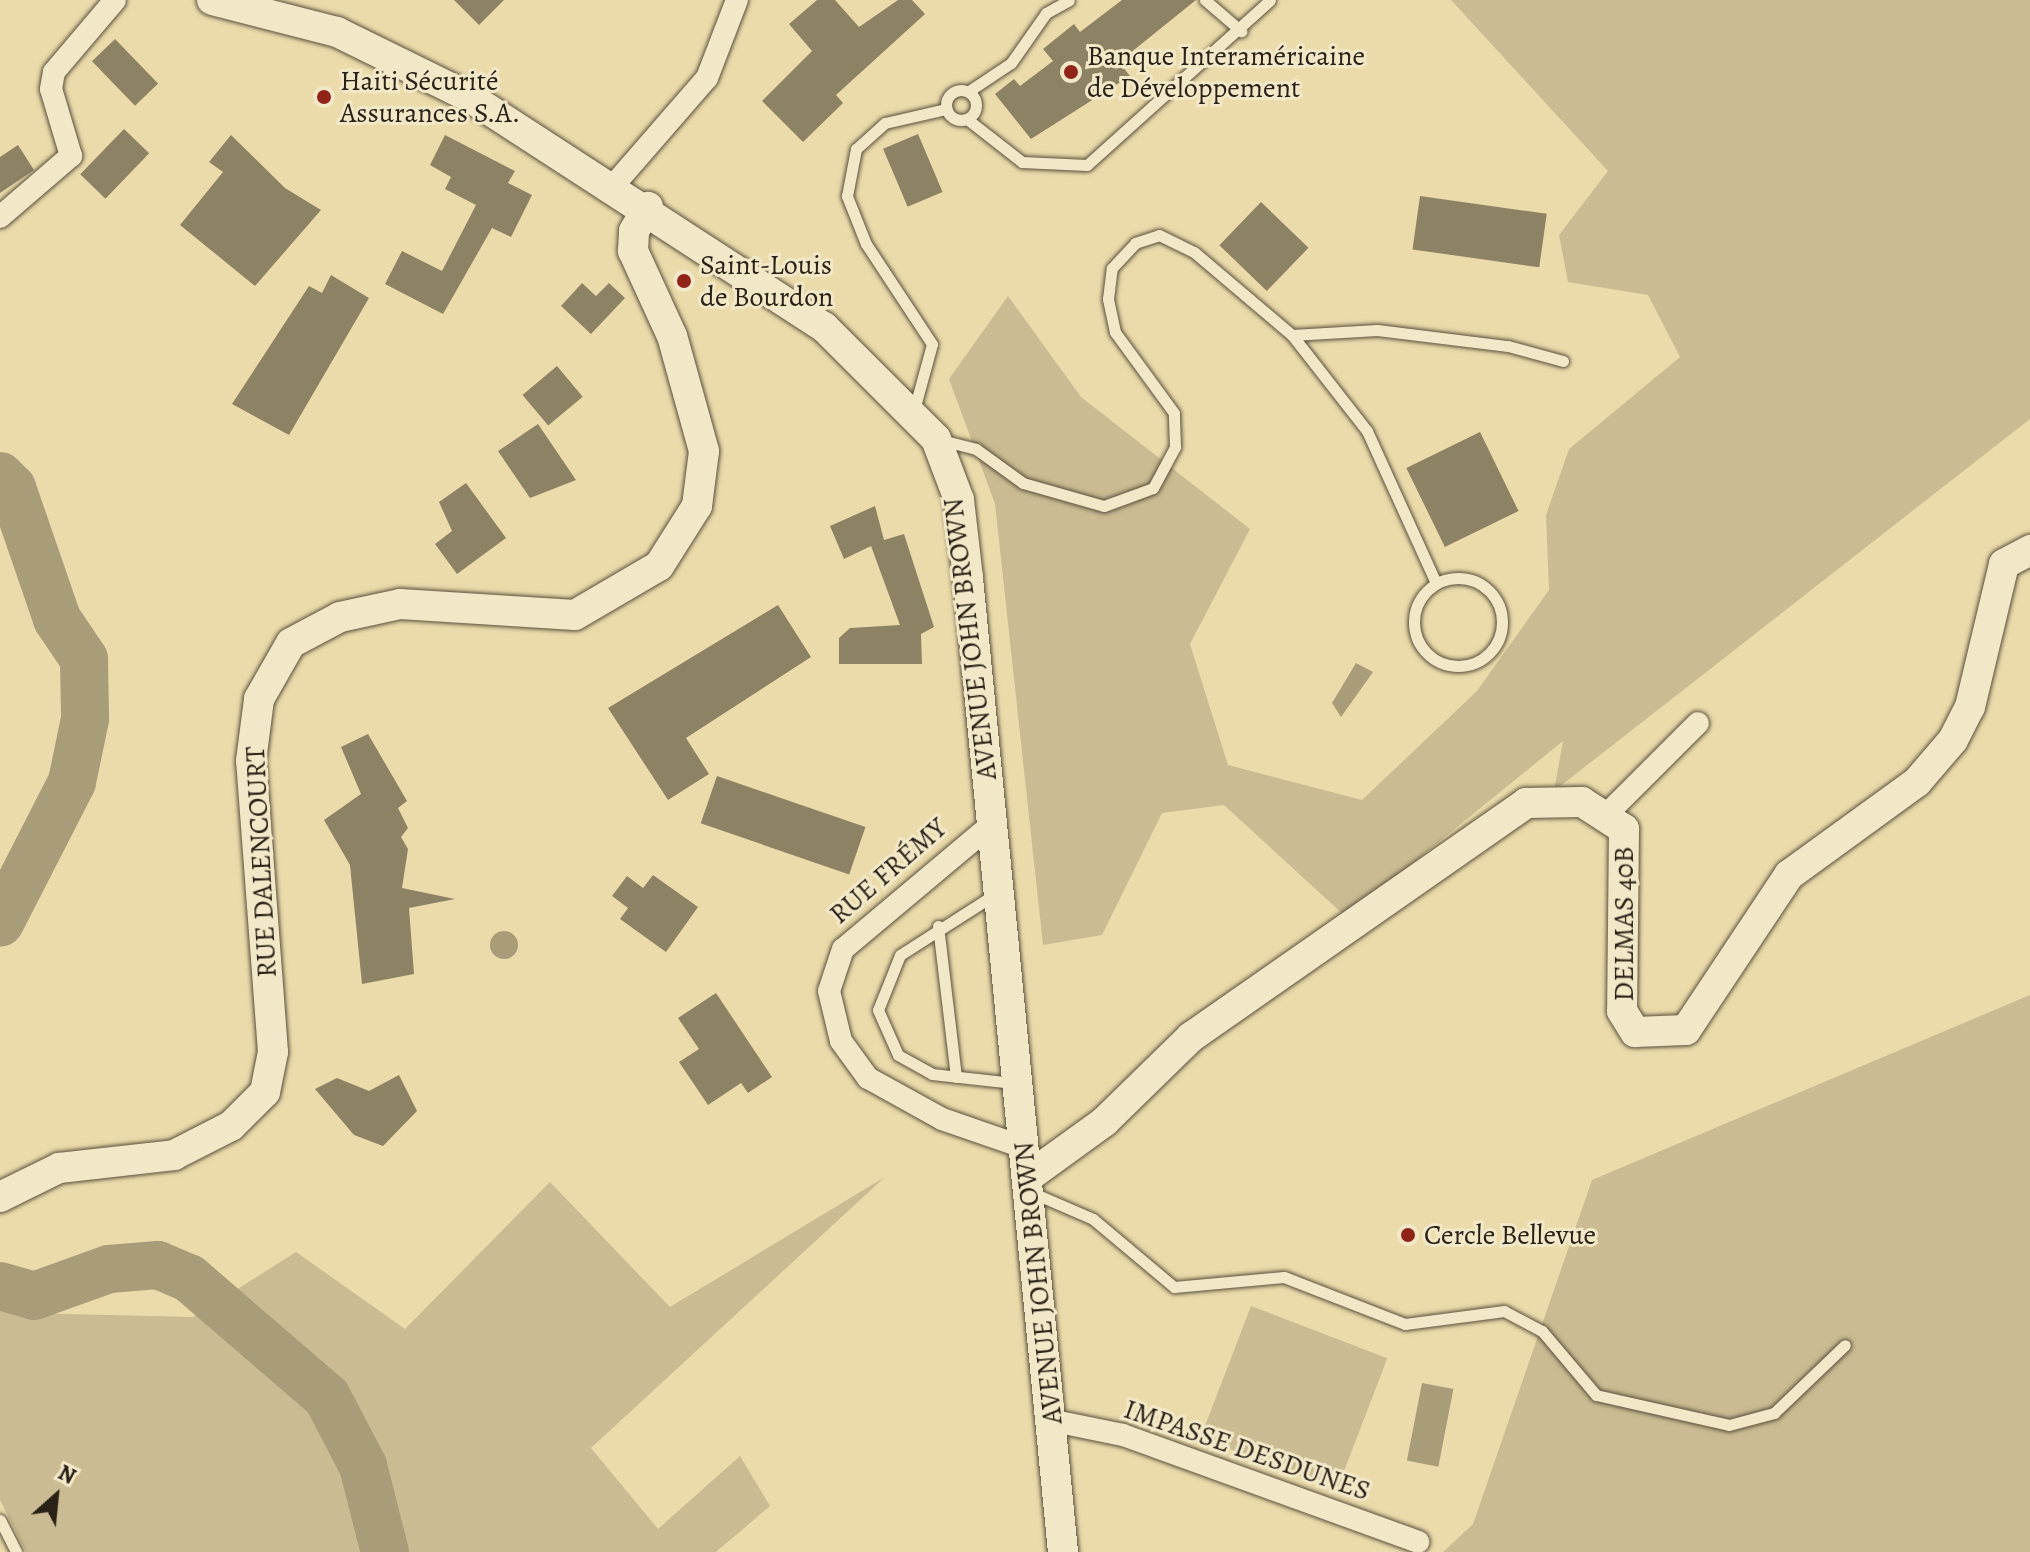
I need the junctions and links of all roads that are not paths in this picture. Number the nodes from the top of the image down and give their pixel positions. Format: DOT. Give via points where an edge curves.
graph roads {
  1 [pos="115,0"];
  2 [pos="212,0"];
  3 [pos="737,0"];
  4 [pos="1069,0"];
  5 [pos="1205,0"];
  6 [pos="1270,0"];
  7 [pos="1241,31"];
  8 [pos="969,91"];
  9 [pos="946,109"];
  10 [pos="967,119"];
  11 [pos="613,186"];
  12 [pos="648,207"];
  13 [pos="0,217"];
  14 [pos="1292,335"];
  15 [pos="1563,361"];
  16 [pos="914,410"];
  17 [pos="936,439"];
  18 [pos="2030,550"];
  19 [pos="1436,583"];
  20 [pos="1698,723"];
  21 [pos="1608,813"];
  22 [pos="991,825"];
  23 [pos="997,893"];
  24 [pos="938,926"];
  25 [pos="956,1077"];
  26 [pos="1014,1083"];
  27 [pos="1023,1147"];
  28 [pos="1029,1184"];
  29 [pos="0,1197"];
  30 [pos="1845,1345"];
  31 [pos="1054,1421"];
  32 [pos="0,1520"];
  33 [pos="1418,1542"];
  34 [pos="16,1552"];
  35 [pos="1063,1552"];
  1 -- 13 [label="street" via="54,72 51,89 71,156"];
  2 -- 11 [label="street, AVENUE JOHN BROWN" via="337,32 471,98"];
  3 -- 11 [label="street" via="707,78"];
  4 -- 8 [label="lane" via="1046,13 1011,63"];
  5 -- 7 [label="lane"];
  6 -- 7 [label="lane"];
  7 -- 10 [label="lane" via="1087,165 1022,162"];
  8 -- 9 [label="lane" via="956,90"];
  8 -- 10 [label="lane" via="977,102"];
  9 -- 10 [label="lane"];
  9 -- 16 [label="lane" via="915,112 875,132 856,149 847,196 866,244 932,344"];
  11 -- 12 [label="street, AVENUE JOHN BROWN"];
  12 -- 16 [label="street, AVENUE JOHN BROWN" via="824,327"];
  12 -- 29 [label="street, RUE DALENCOURT" via="634,231 633,251 672,336 704,451 697,506 659,566 575,615 400,604 340,617 291,643 259,699 251,761 273,1052 265,1092 231,1126 174,1155 59,1168"];
  14 -- 15 [label="lane" via="1377,330 1508,346"];
  14 -- 17 [label="lane" via="1194,252 1159,235 1135,243 1112,268 1108,299 1115,332 1174,413 1175,447 1153,488 1104,506 1023,483 976,449"];
  14 -- 19 [label="lane" via="1367,431"];
  16 -- 17 [label="street, AVENUE JOHN BROWN"];
  17 -- 22 [label="street, AVENUE JOHN BROWN" via="959,500"];
  18 -- 21 [label="street, DELMAS 40B" via="2004,564 1970,707 1953,740 1917,782 1789,875 1686,1030 1665,1037 1635,1032 1622,1011 1628,850 1624,829"];
  19 -- 19 [label="lane" via="1477,581 1496,597 1503,618 1499,642 1485,659 1447,666 1431,658 1415,635 1414,611"];
  20 -- 21 [label="street"];
  21 -- 28 [label="street, DELMAS 40B" via="1563,800 1501,815 1191,1037 1104,1122"];
  22 -- 23 [label="street, AVENUE JOHN BROWN"];
  22 -- 27 [label="street, RUE FRÉMY" via="843,949 829,991 841,1041 868,1078 942,1119"];
  23 -- 24 [label="lane"];
  23 -- 26 [label="street, AVENUE JOHN BROWN"];
  24 -- 25 [label="lane"];
  24 -- 25 [label="lane" via="900,955 878,1010 898,1055 932,1074"];
  25 -- 26 [label="lane"];
  26 -- 27 [label="street, AVENUE JOHN BROWN"];
  27 -- 28 [label="street, AVENUE JOHN BROWN"];
  28 -- 30 [label="lane" via="1093,1219 1174,1287 1284,1277 1405,1324 1504,1311 1542,1331 1596,1395 1729,1425 1774,1413"];
  28 -- 31 [label="street, AVENUE JOHN BROWN"];
  31 -- 33 [label="street, IMPASSE DESDUNES" via="1123,1435"];
  31 -- 35 [label="street, AVENUE JOHN BROWN"];
  32 -- 34 [label="lane"];
}
